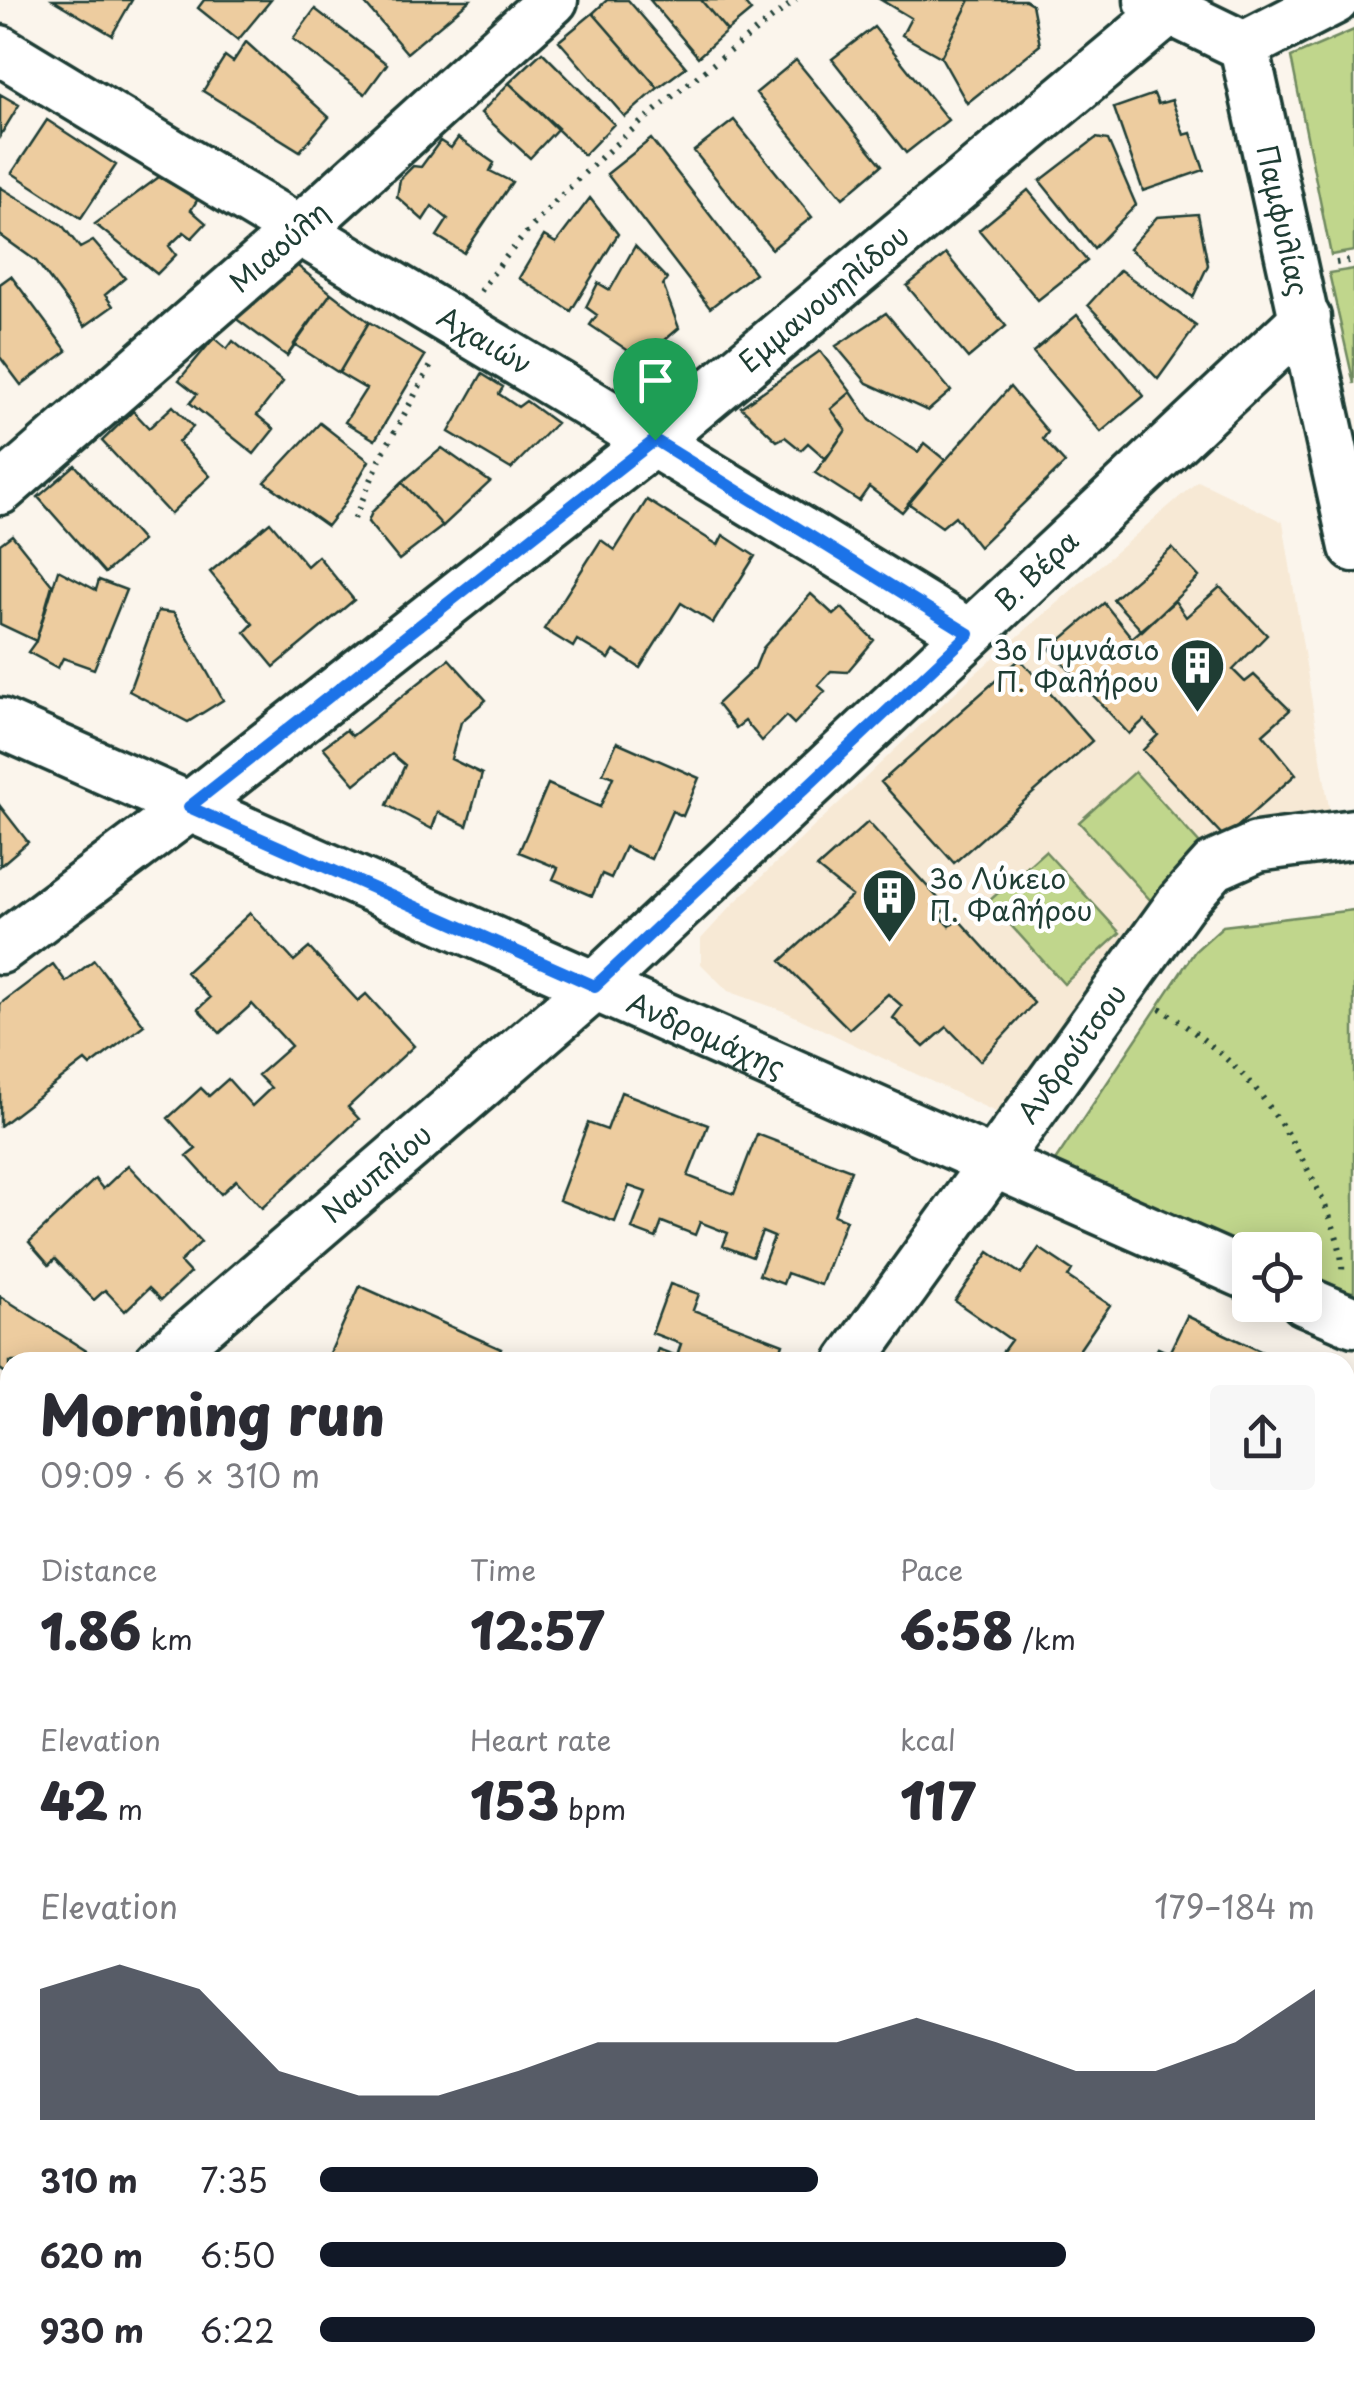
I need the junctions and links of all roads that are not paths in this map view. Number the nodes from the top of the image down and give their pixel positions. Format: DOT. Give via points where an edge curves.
graph roads {
  1 [pos="552,0"];
  2 [pos="1334,0"];
  3 [pos="1160,5"];
  4 [pos="1244,46"];
  5 [pos="0,50"];
  6 [pos="298,232"];
  7 [pos="1306,318"];
  8 [pos="655,440"];
  9 [pos="0,490"];
  10 [pos="1349,492"];
  11 [pos="1354,547"];
  12 [pos="969,634"];
  13 [pos="0,724"];
  14 [pos="189,807"];
  15 [pos="1354,834"];
  16 [pos="0,949"];
  17 [pos="595,986"];
  18 [pos="994,1162"];
  19 [pos="1232,1268"];
  20 [pos="172,1352"];
  21 [pos="857,1352"];
  1 -- 6 [label="street, Μιαούλη"];
  2 -- 4 [label="street"];
  3 -- 4 [label="street"];
  3 -- 8 [label="street, Εμμανουηλίδου"];
  4 -- 7 [label="street, Παμφυλίας"];
  5 -- 6 [label="street, Αχαιών"];
  6 -- 8 [label="street, Αχαιών"];
  6 -- 9 [label="street, Μιαούλη"];
  7 -- 10 [label="street, Παμφυλίας"];
  7 -- 12 [label="street, Β. Βέρα"];
  8 -- 12 [label="street, Αχαιών"];
  8 -- 14 [label="street, Εμμανουηλίδου"];
  10 -- 11 [label="street, Παμφυλίας"];
  12 -- 17 [label="street, Β. Βέρα"];
  13 -- 14 [label="street, Ανδρομάχης"];
  14 -- 16 [label="street, Εμμανουηλίδου"];
  14 -- 17 [label="street, Ανδρομάχης"];
  15 -- 18 [label="street, Ανδρούτσου" via="1258,847 1214,866 1181,902"];
  17 -- 18 [label="street, Ανδρομάχης"];
  17 -- 20 [label="street, Ναυπλίου"];
  18 -- 19 [label="street, Ανδρομάχης"];
  18 -- 21 [label="street, Ανδρούτσου"];
}
